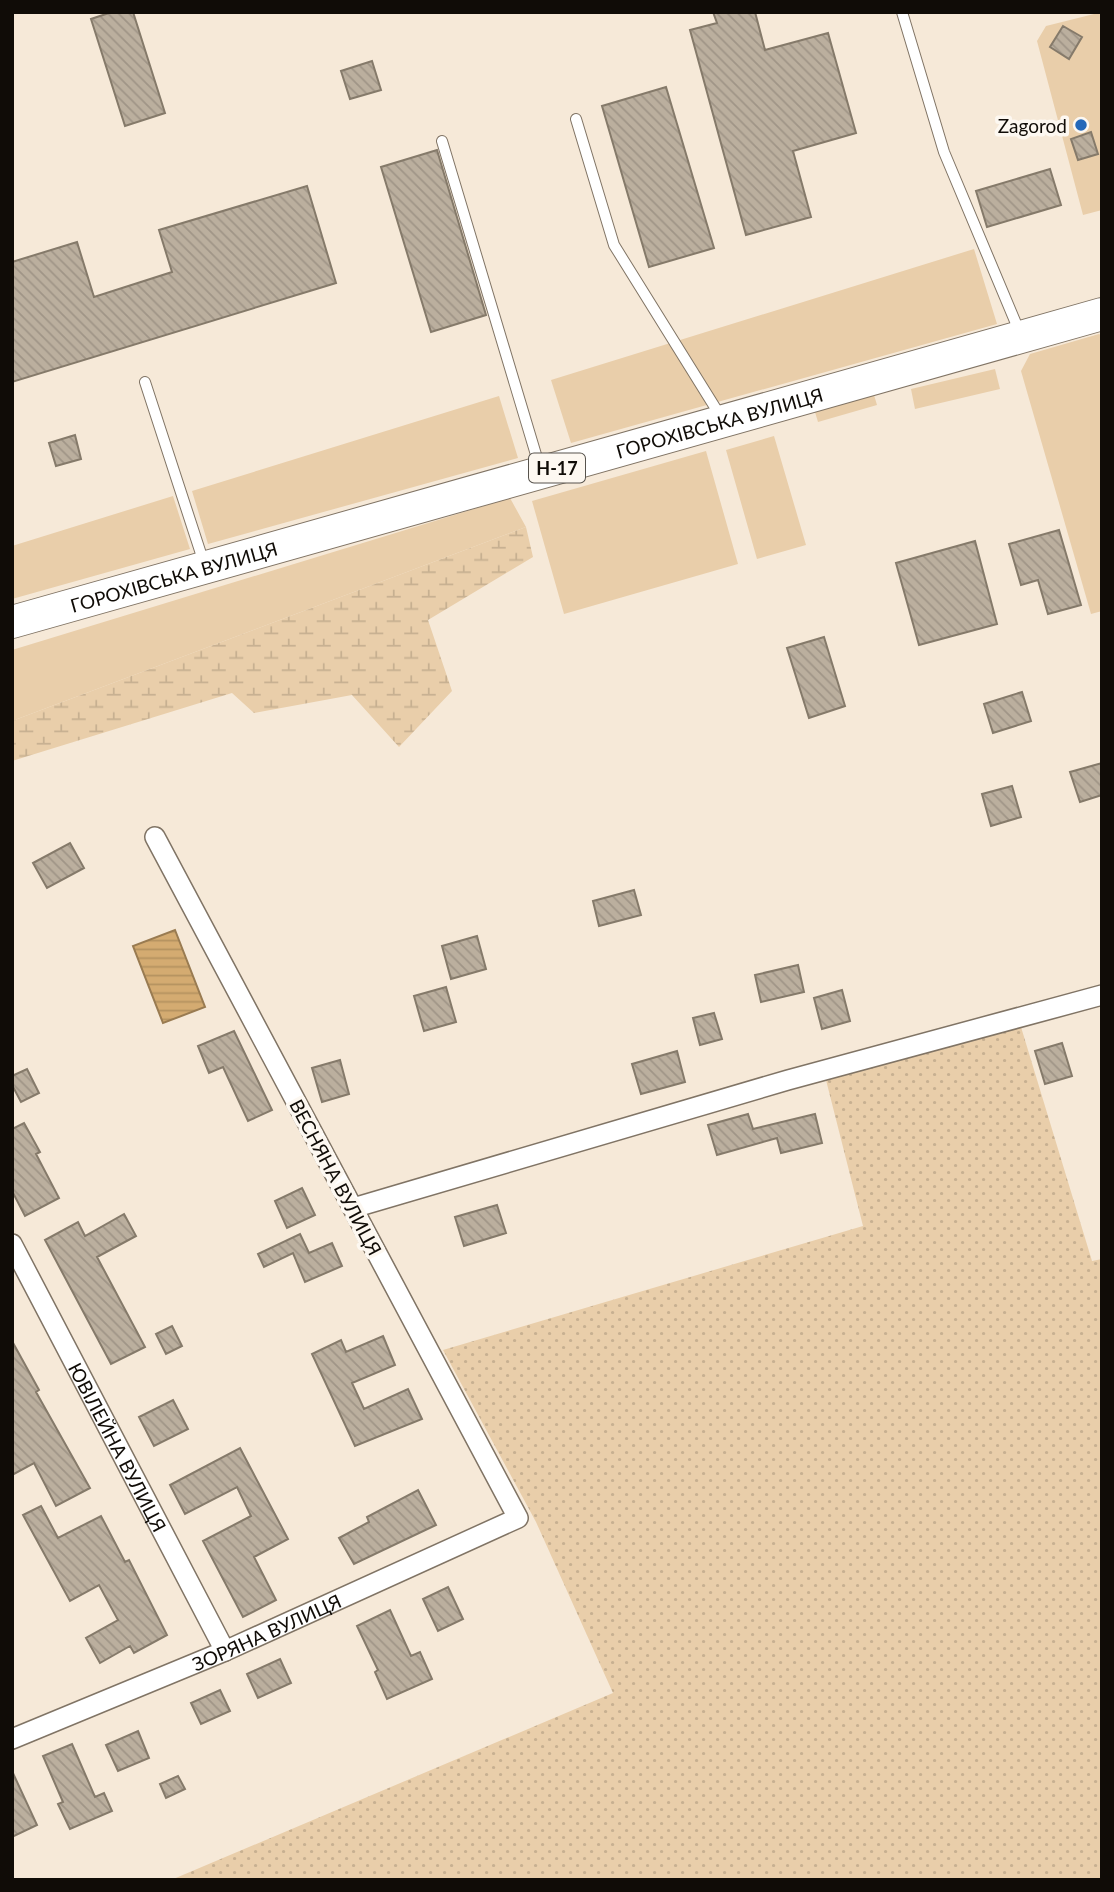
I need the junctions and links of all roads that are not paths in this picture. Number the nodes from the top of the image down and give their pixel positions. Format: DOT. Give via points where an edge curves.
graph roads {
  1 [pos="902,12"];
  2 [pos="576,119"];
  3 [pos="442,141"];
  4 [pos="1102,314"];
  5 [pos="1021,337"];
  6 [pos="145,383"];
  7 [pos="724,421"];
  8 [pos="541,472"];
  9 [pos="205,567"];
  10 [pos="12,622"];
  11 [pos="155,836"];
  12 [pos="1102,995"];
  13 [pos="353,1208"];
  14 [pos="12,1244"];
  15 [pos="518,1518"];
  16 [pos="225,1651"];
  17 [pos="12,1739"];
  1 -- 5 [label="lane" via="944,152"];
  2 -- 7 [label="lane" via="614,245"];
  3 -- 8 [label="lane"];
  4 -- 5 [label="main road, ГОРОХІВСЬКА ВУЛИЦЯ / Н-17"];
  5 -- 7 [label="main road, ГОРОХІВСЬКА ВУЛИЦЯ / Н-17"];
  6 -- 9 [label="lane"];
  7 -- 8 [label="main road, ГОРОХІВСЬКА ВУЛИЦЯ / Н-17"];
  8 -- 9 [label="main road, ГОРОХІВСЬКА ВУЛИЦЯ / Н-17"];
  9 -- 10 [label="main road, ГОРОХІВСЬКА ВУЛИЦЯ / Н-17"];
  11 -- 13 [label="street, ВЕСНЯНА ВУЛИЦЯ"];
  12 -- 13 [label="street" via="788,1080"];
  13 -- 15 [label="street, ВЕСНЯНА ВУЛИЦЯ"];
  14 -- 16 [label="street, ЮВІЛЕЙНА ВУЛИЦЯ"];
  15 -- 16 [label="street, ЗОРЯНА ВУЛИЦЯ"];
  16 -- 17 [label="street, ЗОРЯНА ВУЛИЦЯ"];
}
